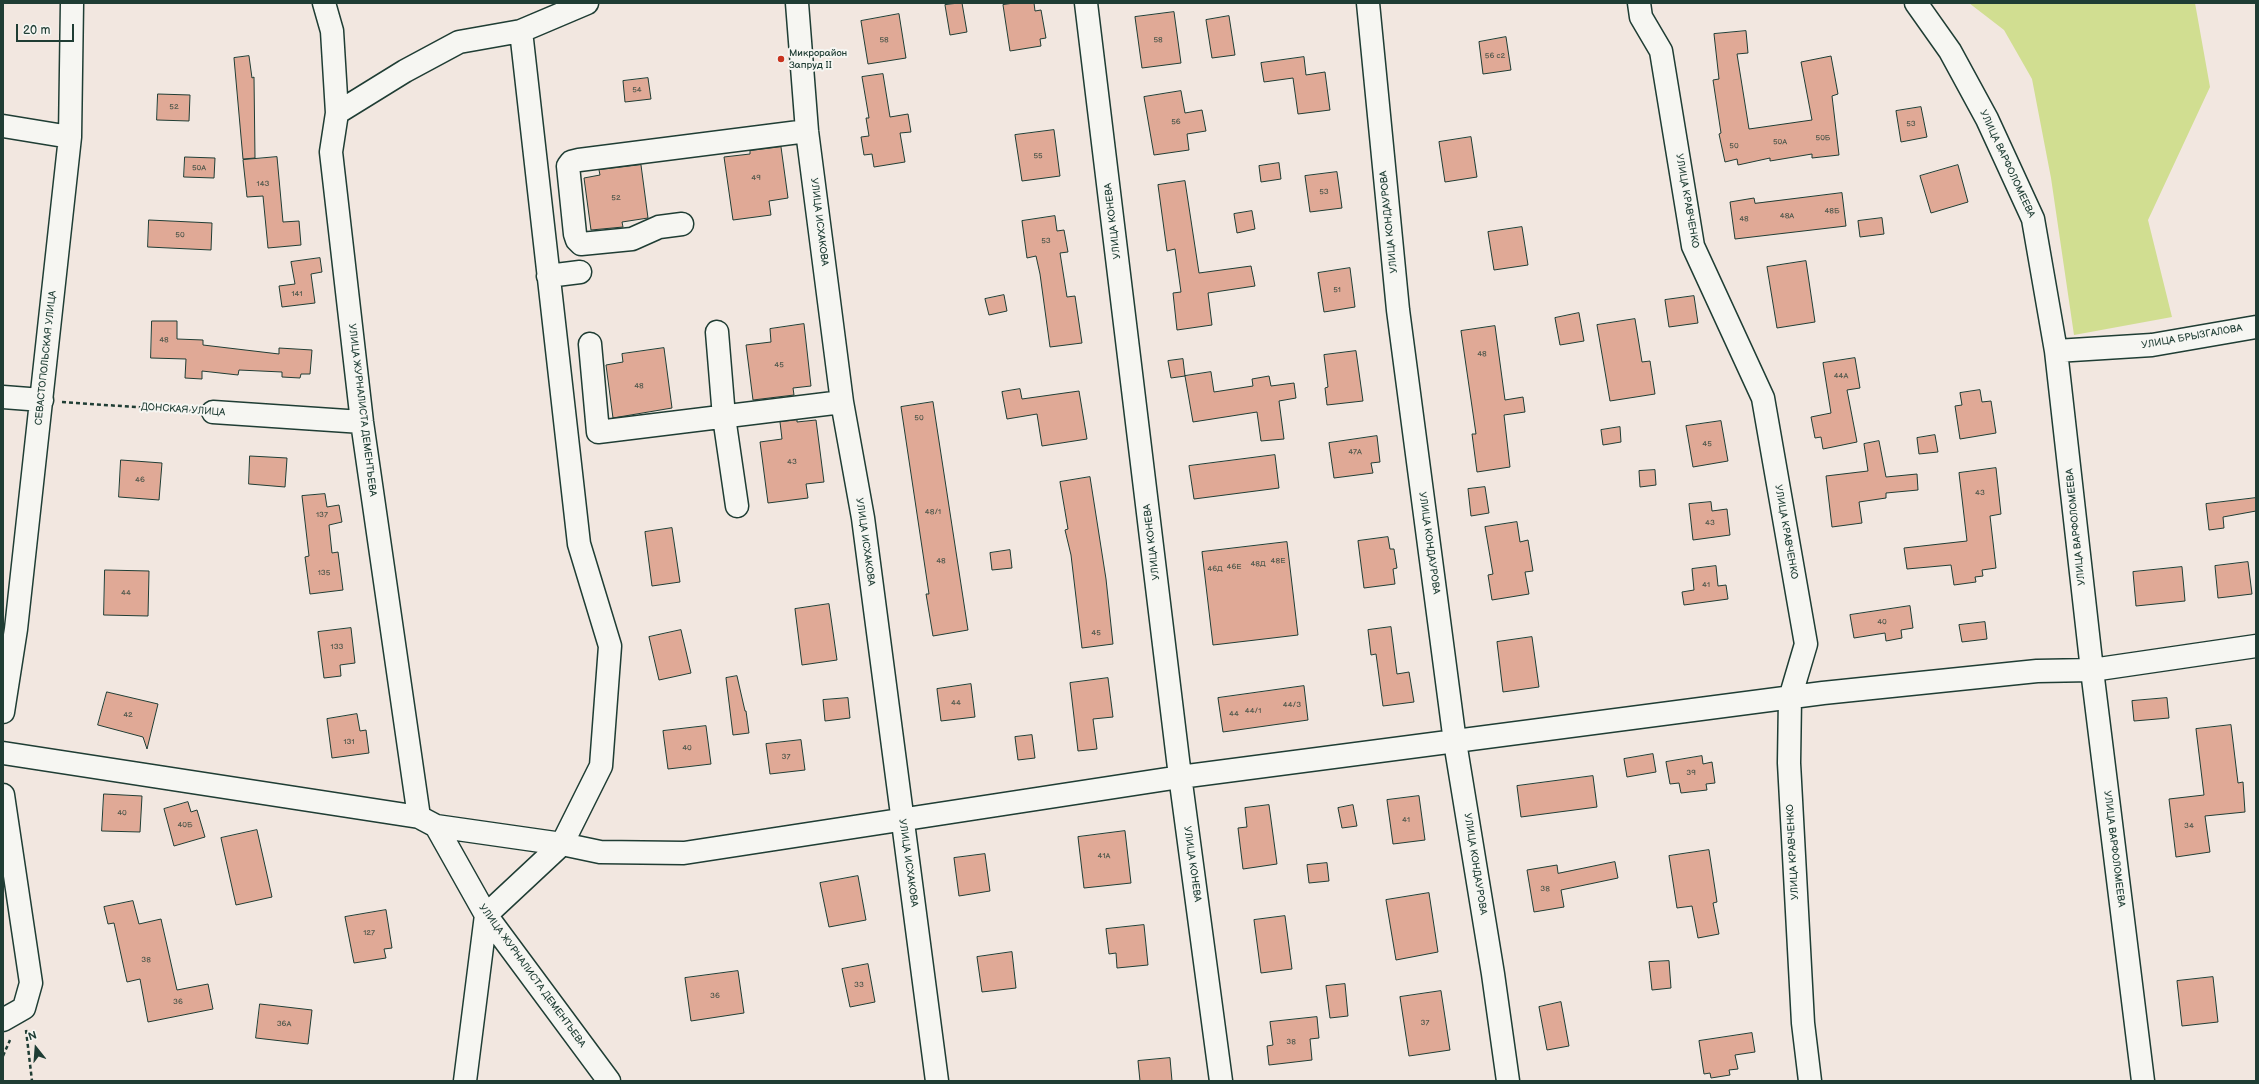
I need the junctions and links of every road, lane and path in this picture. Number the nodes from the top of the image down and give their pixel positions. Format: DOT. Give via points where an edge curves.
graph roads {
  1 [pos="72,3"];
  2 [pos="324,3"];
  3 [pos="587,3"];
  4 [pos="797,3"];
  5 [pos="1086,3"];
  6 [pos="1368,3"];
  7 [pos="1639,3"];
  8 [pos="1916,3"];
  9 [pos="521,31"];
  10 [pos="337,113"];
  11 [pos="3,126"];
  12 [pos="808,131"];
  13 [pos="70,137"];
  14 [pos="682,224"];
  15 [pos="580,272"];
  16 [pos="548,276"];
  17 [pos="2256,327"];
  18 [pos="717,332"];
  19 [pos="590,344"];
  20 [pos="2056,351"];
  21 [pos="3,397"];
  22 [pos="42,400"];
  23 [pos="842,402"];
  24 [pos="213,412"];
  25 [pos="724,417"];
  26 [pos="362,422"];
  27 [pos="737,506"];
  28 [pos="2256,646"];
  29 [pos="2092,670"];
  30 [pos="1790,698"];
  31 [pos="3,712"];
  32 [pos="1455,742"];
  33 [pos="3,753"];
  34 [pos="1180,777"];
  35 [pos="3,795"];
  36 [pos="902,818"];
  37 [pos="428,821"];
  38 [pos="562,844"];
  39 [pos="486,915"];
  40 [pos="24,1008"];
  41 [pos="3,1020"];
  42 [pos="32,1081"];
  43 [pos="465,1081"];
  44 [pos="609,1081"];
  45 [pos="937,1081"];
  46 [pos="1221,1081"];
  47 [pos="1508,1081"];
  48 [pos="1810,1081"];
  49 [pos="2143,1081"];
  1 -- 13 [label="street, СЕВАСТОПОЛЬСКАЯ УЛИЦА"];
  2 -- 10 [label="street, УЛИЦА ЖУРНАЛИСТА ДЕМЕНТЬЕВА" via="332,31"];
  3 -- 9 [label="street"];
  4 -- 12 [label="street, УЛИЦА ИСХАКОВА"];
  5 -- 34 [label="street, УЛИЦА КОНЕВА"];
  6 -- 32 [label="street, УЛИЦА КОНДАУРОВА" via="1398,310"];
  7 -- 30 [label="street, УЛИЦА КРАВЧЕНКО" via="1641,17 1661,51 1693,246 1763,398 1806,644"];
  8 -- 20 [label="street, УЛИЦА ВАРФОЛОМЕЕВА" via="1950,51 1983,112 2033,219"];
  9 -- 10 [label="street" via="459,42 405,70"];
  9 -- 16 [label="street"];
  10 -- 26 [label="street, УЛИЦА ЖУРНАЛИСТА ДЕМЕНТЬЕВА" via="331,152"];
  11 -- 13 [label="street"];
  12 -- 14 [label="street" via="579,160 571,162 568,166 575,234 581,244 632,239 659,227"];
  12 -- 23 [label="street, УЛИЦА ИСХАКОВА"];
  13 -- 22 [label="street, СЕВАСТОПОЛЬСКАЯ УЛИЦА"];
  15 -- 16 [label="street"];
  16 -- 38 [label="street" via="579,544 610,646 601,766"];
  17 -- 20 [label="street, УЛИЦА БРЫЗГАЛОВА" via="2152,345"];
  18 -- 25 [label="street"];
  19 -- 25 [label="street" via="598,432"];
  20 -- 29 [label="street, УЛИЦА ВАРФОЛОМЕЕВА"];
  21 -- 22 [label="street"];
  22 -- 24 [label="path, ДОНСКАЯ УЛИЦА"];
  22 -- 31 [label="street, СЕВАСТОПОЛЬСКАЯ УЛИЦА" via="16,629"];
  23 -- 25 [label="street"];
  23 -- 36 [label="street, УЛИЦА ИСХАКОВА" via="862,518"];
  24 -- 26 [label="street, ДОНСКАЯ УЛИЦА"];
  25 -- 27 [label="street"];
  26 -- 37 [label="street, УЛИЦА ЖУРНАЛИСТА ДЕМЕНТЬЕВА"];
  28 -- 29 [label="street"];
  29 -- 30 [label="street" via="2037,671"];
  29 -- 49 [label="street, УЛИЦА ВАРФОЛОМЕЕВА"];
  30 -- 32 [label="street"];
  30 -- 48 [label="street, УЛИЦА КРАВЧЕНКО" via="1789,771 1803,1023"];
  32 -- 34 [label="street"];
  32 -- 47 [label="street, УЛИЦА КОНДАУРОВА"];
  33 -- 37 [label="street"];
  34 -- 36 [label="street"];
  34 -- 46 [label="street, УЛИЦА КОНЕВА"];
  35 -- 40 [label="street" via="32,983"];
  36 -- 38 [label="street" via="684,854 600,852"];
  36 -- 45 [label="street, УЛИЦА ИСХАКОВА"];
  37 -- 38 [label="street"];
  37 -- 39 [label="street, УЛИЦА ЖУРНАЛИСТА ДЕМЕНТЬЕВА"];
  38 -- 39 [label="street"];
  39 -- 43 [label="street"];
  39 -- 44 [label="street, УЛИЦА ЖУРНАЛИСТА ДЕМЕНТЬЕВА"];
  40 -- 41 [label="street"];
  40 -- 42 [label="path"];
}
